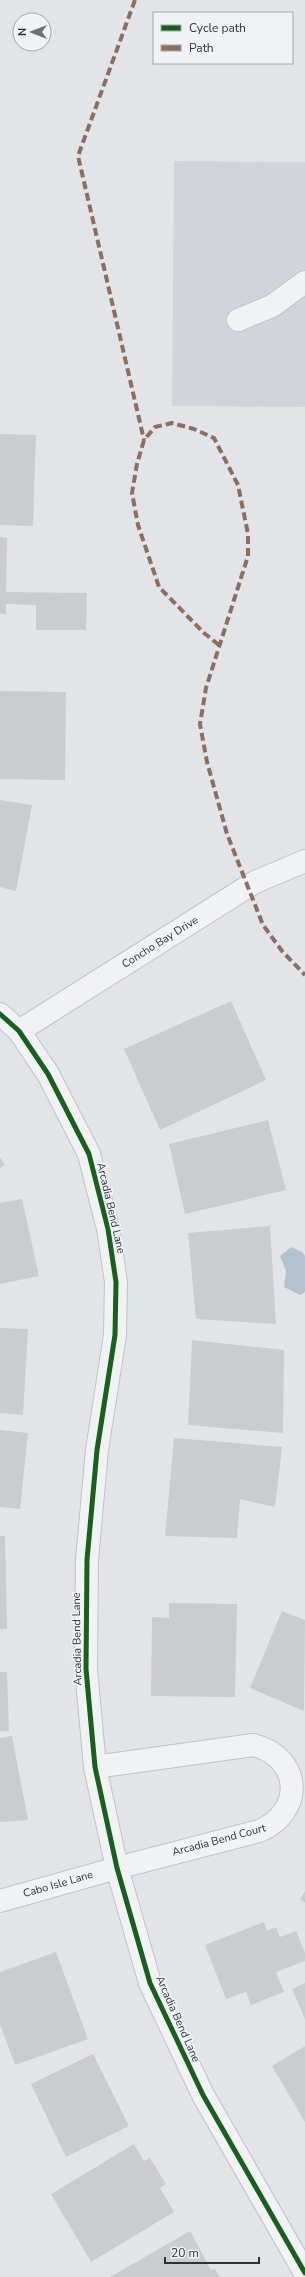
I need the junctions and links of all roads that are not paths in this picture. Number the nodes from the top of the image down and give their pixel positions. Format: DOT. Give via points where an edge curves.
graph roads {
  1 [pos="305,282"];
  2 [pos="238,320"];
  3 [pos="305,861"];
  4 [pos="0,1014"];
  5 [pos="18,1031"];
  6 [pos="96,1767"];
  7 [pos="117,1868"];
  8 [pos="0,1901"];
  9 [pos="305,2273"];
  1 -- 2 [label="street" via="272,306"];
  3 -- 5 [label="street, Concho Bay Drive" via="255,882"];
  4 -- 5 [label="street, Arcadia Bend Lane"];
  5 -- 6 [label="street, Arcadia Bend Lane" via="48,1074 89,1154 108,1229 116,1282 115,1335 97,1450 87,1560 86,1669"];
  6 -- 7 [label="street, Arcadia Bend Lane"];
  6 -- 7 [label="street, Arcadia Bend Court" via="253,1745 266,1748 277,1756 291,1779 289,1806 282,1817 271,1826"];
  7 -- 8 [label="street, Cabo Isle Lane"];
  7 -- 9 [label="street, Arcadia Bend Lane" via="150,1983 202,2095"];
}
